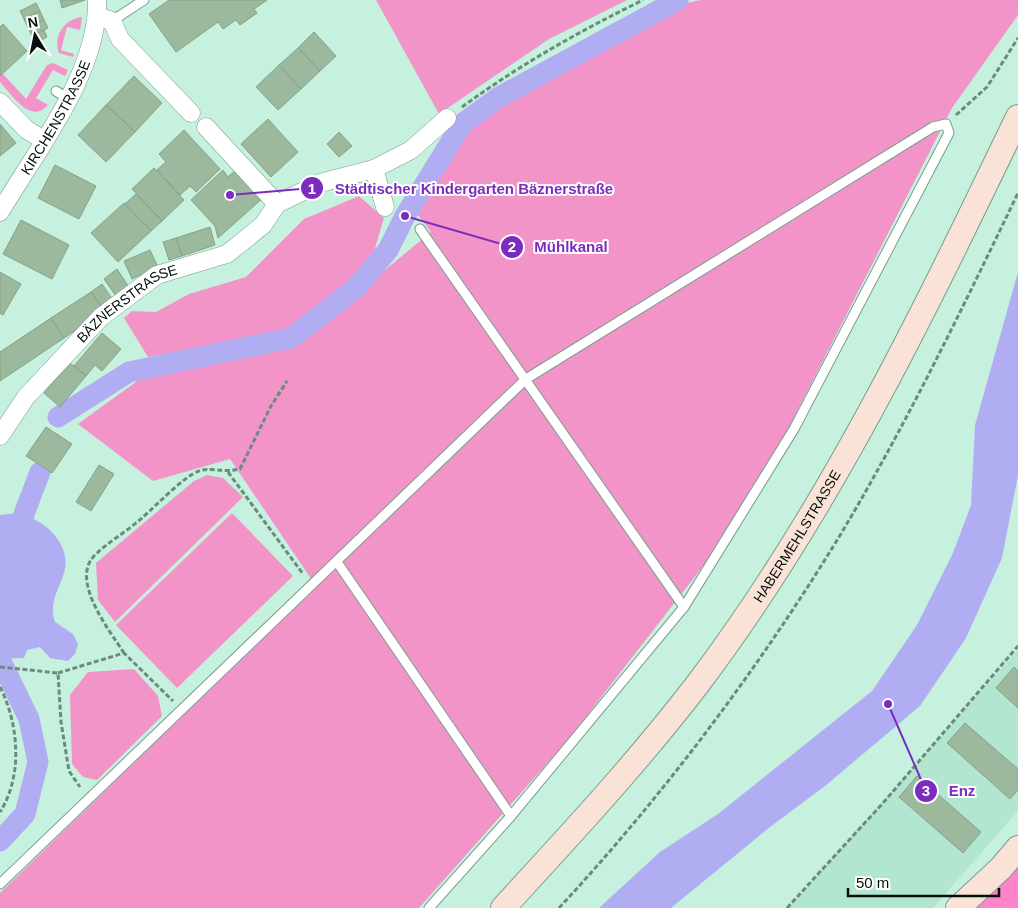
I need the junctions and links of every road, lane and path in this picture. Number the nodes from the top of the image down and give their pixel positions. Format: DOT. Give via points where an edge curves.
graph roads {
  1 [pos="144,0"];
  2 [pos="643,0"];
  3 [pos="102,12"];
  4 [pos="1018,38"];
  5 [pos="0,102"];
  6 [pos="191,112"];
  7 [pos="1018,117"];
  8 [pos="448,118"];
  9 [pos="946,124"];
  10 [pos="206,127"];
  11 [pos="44,140"];
  12 [pos="374,169"];
  13 [pos="277,204"];
  14 [pos="385,207"];
  15 [pos="0,212"];
  16 [pos="420,229"];
  17 [pos="526,379"];
  18 [pos="286,381"];
  19 [pos="0,436"];
  20 [pos="228,472"];
  21 [pos="337,562"];
  22 [pos="310,584"];
  23 [pos="684,607"];
  24 [pos="1018,646"];
  25 [pos="124,653"];
  26 [pos="0,667"];
  27 [pos="58,673"];
  28 [pos="0,686"];
  29 [pos="181,708"];
  30 [pos="87,798"];
  31 [pos="0,812"];
  32 [pos="511,816"];
  33 [pos="1018,848"];
  34 [pos="0,884"];
  35 [pos="429,908"];
  36 [pos="503,908"];
  37 [pos="787,908"];
  38 [pos="958,908"];
  1 -- 3 [label="lane"];
  2 -- 8 [label="path" via="572,35 516,69"];
  3 -- 6 [label="street" via="120,39"];
  3 -- 11 [label="street, KIRCHENSTRASSE" via="84,44"];
  4 -- 9 [label="path" via="987,87"];
  5 -- 11 [label="street" via="27,130"];
  7 -- 36 [label="main road, HABERMEHLSTRASSE" via="912,336 846,457 772,576 700,680 616,786"];
  8 -- 12 [label="street" via="411,150"];
  9 -- 17 [label="lane" via="933,127"];
  9 -- 23 [label="lane" via="949,133 794,429"];
  10 -- 13 [label="street"];
  11 -- 15 [label="street, KIRCHENSTRASSE"];
  12 -- 13 [label="street" via="320,183"];
  12 -- 14 [label="street"];
  13 -- 19 [label="street, BÄZNERSTRASSE" via="243,248 157,275 101,317 26,397"];
  16 -- 17 [label="lane"];
  17 -- 21 [label="lane"];
  17 -- 23 [label="lane"];
  18 -- 20 [label="path" via="240,468"];
  20 -- 22 [label="path"];
  20 -- 25 [label="path" via="199,470 93,556 86,569 90,599"];
  21 -- 22 [label="lane"];
  21 -- 32 [label="lane"];
  22 -- 29 [label="lane"];
  23 -- 32 [label="lane"];
  24 -- 37 [label="path" via="883,803"];
  25 -- 27 [label="path"];
  25 -- 29 [label="path"];
  26 -- 27 [label="path"];
  27 -- 30 [label="path" via="69,771"];
  28 -- 31 [label="path" via="13,727 15,763 11,786"];
  29 -- 30 [label="lane"];
  30 -- 34 [label="lane"];
  32 -- 35 [label="lane"];
  33 -- 38 [label="main road" via="1002,868"];
}
